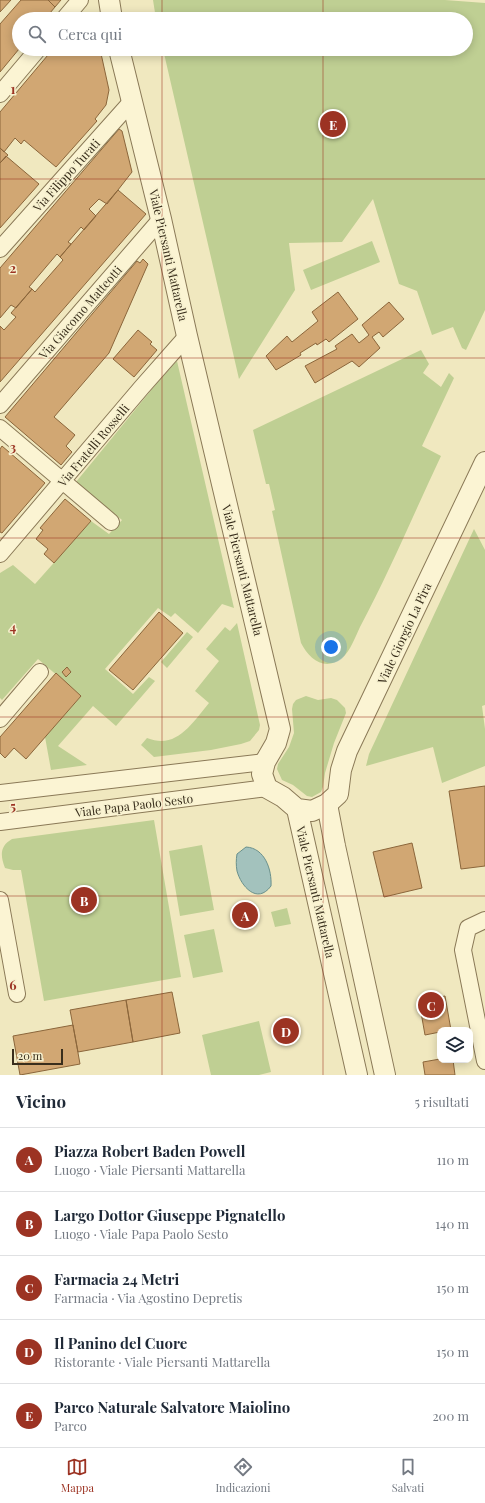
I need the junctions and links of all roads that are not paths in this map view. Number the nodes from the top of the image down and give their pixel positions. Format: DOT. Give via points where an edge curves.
graph roads {
  1 [pos="80,0"];
  2 [pos="109,0"];
  3 [pos="70,12"];
  4 [pos="111,12"];
  5 [pos="32,56"];
  6 [pos="121,56"];
  7 [pos="0,94"];
  8 [pos="132,101"];
  9 [pos="161,219"];
  10 [pos="0,249"];
  11 [pos="187,336"];
  12 [pos="0,405"];
  13 [pos="0,428"];
  14 [pos="485,462"];
  15 [pos="62,482"];
  16 [pos="111,522"];
  17 [pos="0,554"];
  18 [pos="40,672"];
  19 [pos="1,714"];
  20 [pos="265,762"];
  21 [pos="267,788"];
  22 [pos="0,793"];
  23 [pos="327,804"];
  24 [pos="297,809"];
  25 [pos="0,822"];
  26 [pos="0,900"];
  27 [pos="485,920"];
  28 [pos="17,994"];
  29 [pos="485,1061"];
  30 [pos="357,1075"];
  31 [pos="385,1075"];
  1 -- 3 [label="street"];
  2 -- 4 [label="street"];
  5 -- 7 [label="street"];
  6 -- 8 [label="street, Viale Piersanti Mattarella"];
  8 -- 9 [label="street, Viale Piersanti Mattarella"];
  8 -- 10 [label="street, Via Filippo Turati"];
  9 -- 11 [label="street, Viale Piersanti Mattarella"];
  9 -- 12 [label="street, Via Giacomo Matteotti"];
  11 -- 15 [label="street, Via Fratelli Rosselli"];
  11 -- 20 [label="street, Viale Piersanti Mattarella" via="280,728 276,743"];
  13 -- 15 [label="street"];
  14 -- 23 [label="street, Viale Giorgio La Pira" via="347,751 338,794"];
  15 -- 16 [label="street"];
  15 -- 17 [label="street, Via Fratelli Rosselli"];
  18 -- 19 [label="street"];
  20 -- 21 [label="street, Viale Piersanti Mattarella" via="262,774"];
  20 -- 22 [label="street"];
  21 -- 24 [label="street, Viale Piersanti Mattarella"];
  21 -- 25 [label="street, Viale Papa Paolo Sesto"];
  23 -- 24 [label="street" via="312,811"];
  23 -- 31 [label="street"];
  24 -- 30 [label="street, Viale Piersanti Mattarella"];
  26 -- 28 [label="street"];
  27 -- 29 [label="street" via="468,928 463,950"];
}
